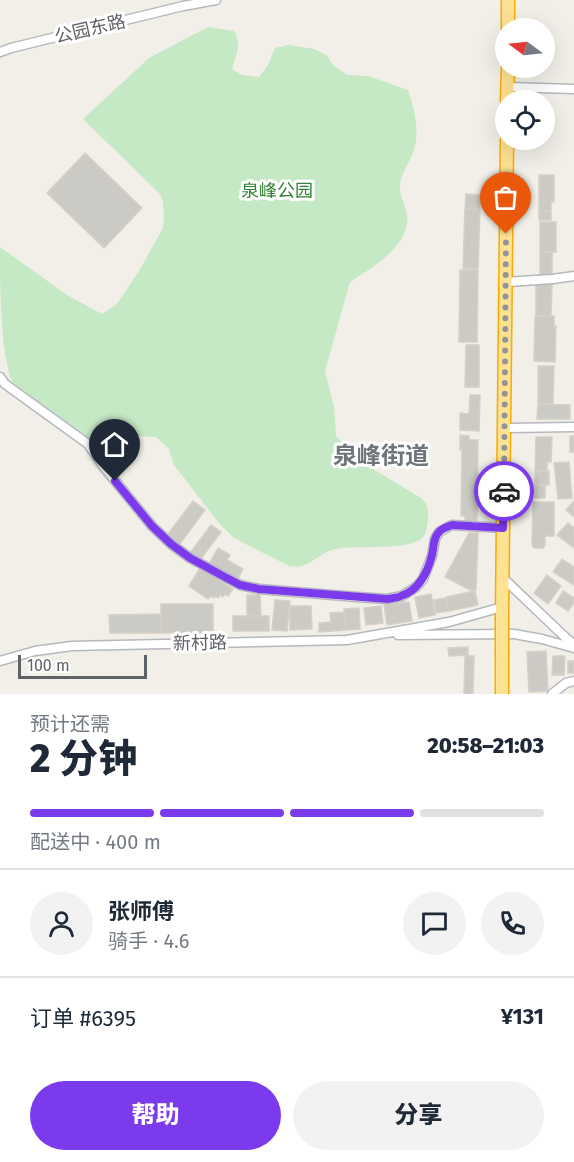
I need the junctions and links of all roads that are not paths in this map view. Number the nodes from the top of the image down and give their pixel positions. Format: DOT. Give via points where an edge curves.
graph roads {
  1 [pos="216,0"];
  2 [pos="508,0"];
  3 [pos="508,18"];
  4 [pos="0,52"];
  5 [pos="507,78"];
  6 [pos="507,87"];
  7 [pos="574,89"];
  8 [pos="507,150"];
  9 [pos="574,276"];
  10 [pos="506,282"];
  11 [pos="0,377"];
  12 [pos="574,427"];
  13 [pos="505,428"];
  14 [pos="503,528"];
  15 [pos="502,577"];
  16 [pos="502,612"];
  17 [pos="365,636"];
  18 [pos="574,646"];
  19 [pos="0,661"];
  20 [pos="574,681"];
  21 [pos="502,694"];
  22 [pos="552,694"];
  1 -- 4 [label="street, 公园东路"];
  2 -- 3 [label="highway"];
  5 -- 6 [label="highway"];
  6 -- 7 [label="street"];
  8 -- 10 [label="highway"];
  9 -- 10 [label="street"];
  10 -- 13 [label="highway"];
  11 -- 14 [label="street" via="88,444 152,526 171,544 240,585 357,597 402,596 423,579 438,532 452,525"];
  12 -- 13 [label="street"];
  13 -- 14 [label="highway"];
  14 -- 15 [label="highway"];
  15 -- 16 [label="highway"];
  15 -- 18 [label="street"];
  16 -- 17 [label="street, 新村路"];
  16 -- 21 [label="highway, bridge"];
  17 -- 18 [label="street, 新村路" via="514,634"];
  17 -- 19 [label="street, 新村路" via="346,640 72,646"];
  20 -- 22 [label="street"];
}
